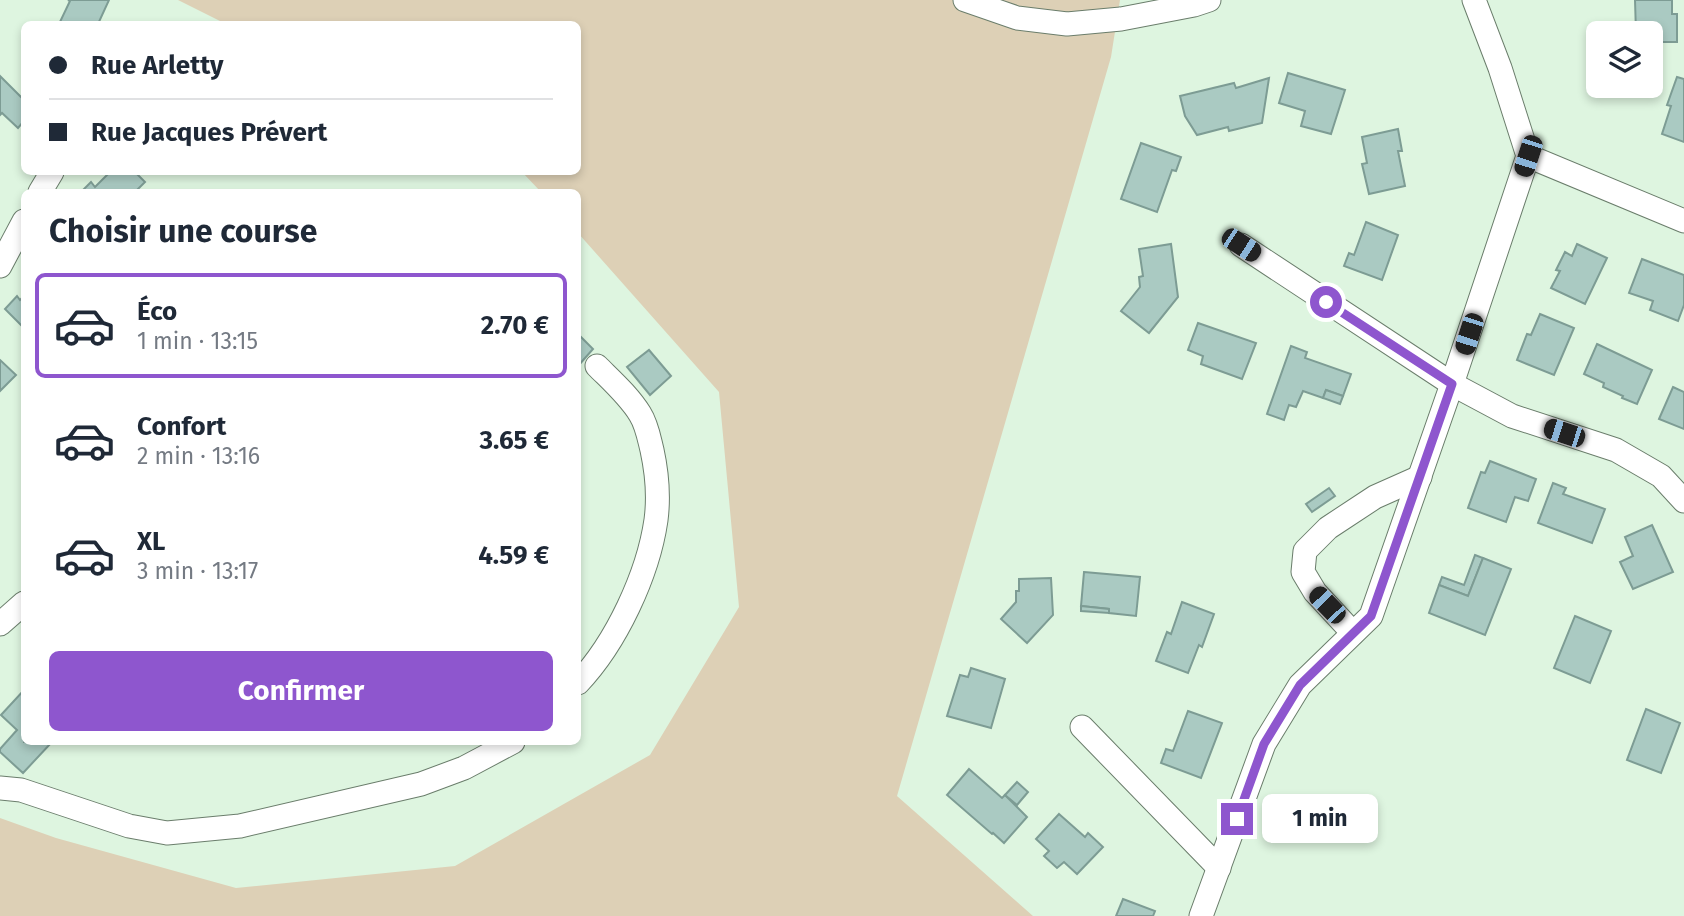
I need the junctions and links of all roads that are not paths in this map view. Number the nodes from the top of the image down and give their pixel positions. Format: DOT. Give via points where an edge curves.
graph roads {
  1 [pos="965,0"];
  2 [pos="1209,0"];
  3 [pos="1474,0"];
  4 [pos="1528,156"];
  5 [pos="1684,221"];
  6 [pos="21,227"];
  7 [pos="1241,245"];
  8 [pos="0,266"];
  9 [pos="597,366"];
  10 [pos="1452,384"];
  11 [pos="1420,477"];
  12 [pos="1684,501"];
  13 [pos="21,606"];
  14 [pos="0,624"];
  15 [pos="1353,633"];
  16 [pos="581,679"];
  17 [pos="1082,727"];
  18 [pos="507,745"];
  19 [pos="0,788"];
  20 [pos="1219,868"];
  21 [pos="1201,916"];
  1 -- 2 [label="street" via="1017,18 1067,24 1121,19"];
  3 -- 4 [label="street"];
  4 -- 5 [label="street"];
  4 -- 10 [label="street"];
  6 -- 8 [label="street"];
  7 -- 10 [label="street"];
  9 -- 16 [label="street" via="642,416 657,475 656,518 649,556 629,606 610,642"];
  10 -- 11 [label="street"];
  10 -- 12 [label="street" via="1512,416 1616,450 1661,476"];
  11 -- 15 [label="street" via="1371,616"];
  11 -- 15 [label="street" via="1375,497 1328,528 1305,551 1303,572"];
  13 -- 14 [label="street"];
  15 -- 20 [label="street" via="1300,685 1264,744"];
  17 -- 20 [label="street"];
  18 -- 19 [label="street" via="421,784 240,826 167,833 129,827 22,790"];
  20 -- 21 [label="street"];
}
